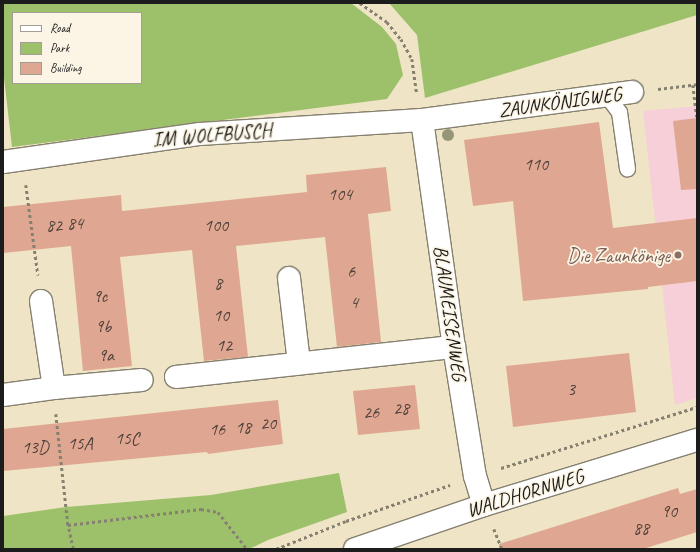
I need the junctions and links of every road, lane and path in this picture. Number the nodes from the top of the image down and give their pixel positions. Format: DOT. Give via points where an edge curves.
graph roads {
  1 [pos="360,3"];
  2 [pos="697,84"];
  3 [pos="692,85"];
  4 [pos="632,92"];
  5 [pos="607,96"];
  6 [pos="697,117"];
  7 [pos="422,120"];
  8 [pos="13,160"];
  9 [pos="627,168"];
  10 [pos="289,278"];
  11 [pos="41,301"];
  12 [pos="454,347"];
  13 [pos="299,363"];
  14 [pos="176,376"];
  15 [pos="142,380"];
  16 [pos="54,388"];
  17 [pos="3,395"];
  18 [pos="697,440"];
  19 [pos="484,505"];
  20 [pos="68,525"];
  21 [pos="73,549"];
  22 [pos="246,549"];
  23 [pos="355,549"];
  1 -- 7 [label="path" via="387,22 401,39 412,59"];
  2 -- 3 [label="path, ZAUNKÖNIGWEG"];
  3 -- 4 [label="path, ZAUNKÖNIGWEG"];
  3 -- 6 [label="path"];
  4 -- 5 [label="street, ZAUNKÖNIGWEG"];
  5 -- 7 [label="street, ZAUNKÖNIGWEG"];
  5 -- 9 [label="lane" via="619,112"];
  7 -- 8 [label="street, IM WOLFBUSCH" via="200,134"];
  7 -- 12 [label="street, BLAUMEISENWEG"];
  8 -- 11 [label="path"];
  10 -- 13 [label="street"];
  11 -- 16 [label="street"];
  12 -- 13 [label="street"];
  12 -- 19 [label="street, BLAUMEISENWEG" via="475,476"];
  13 -- 14 [label="street"];
  15 -- 16 [label="street"];
  16 -- 17 [label="street"];
  16 -- 20 [label="path"];
  18 -- 19 [label="street, WALDHORNWEG"];
  19 -- 23 [label="street, WALDHORNWEG"];
  20 -- 21 [label="path"];
  20 -- 22 [label="path" via="201,509 218,512"];
}
